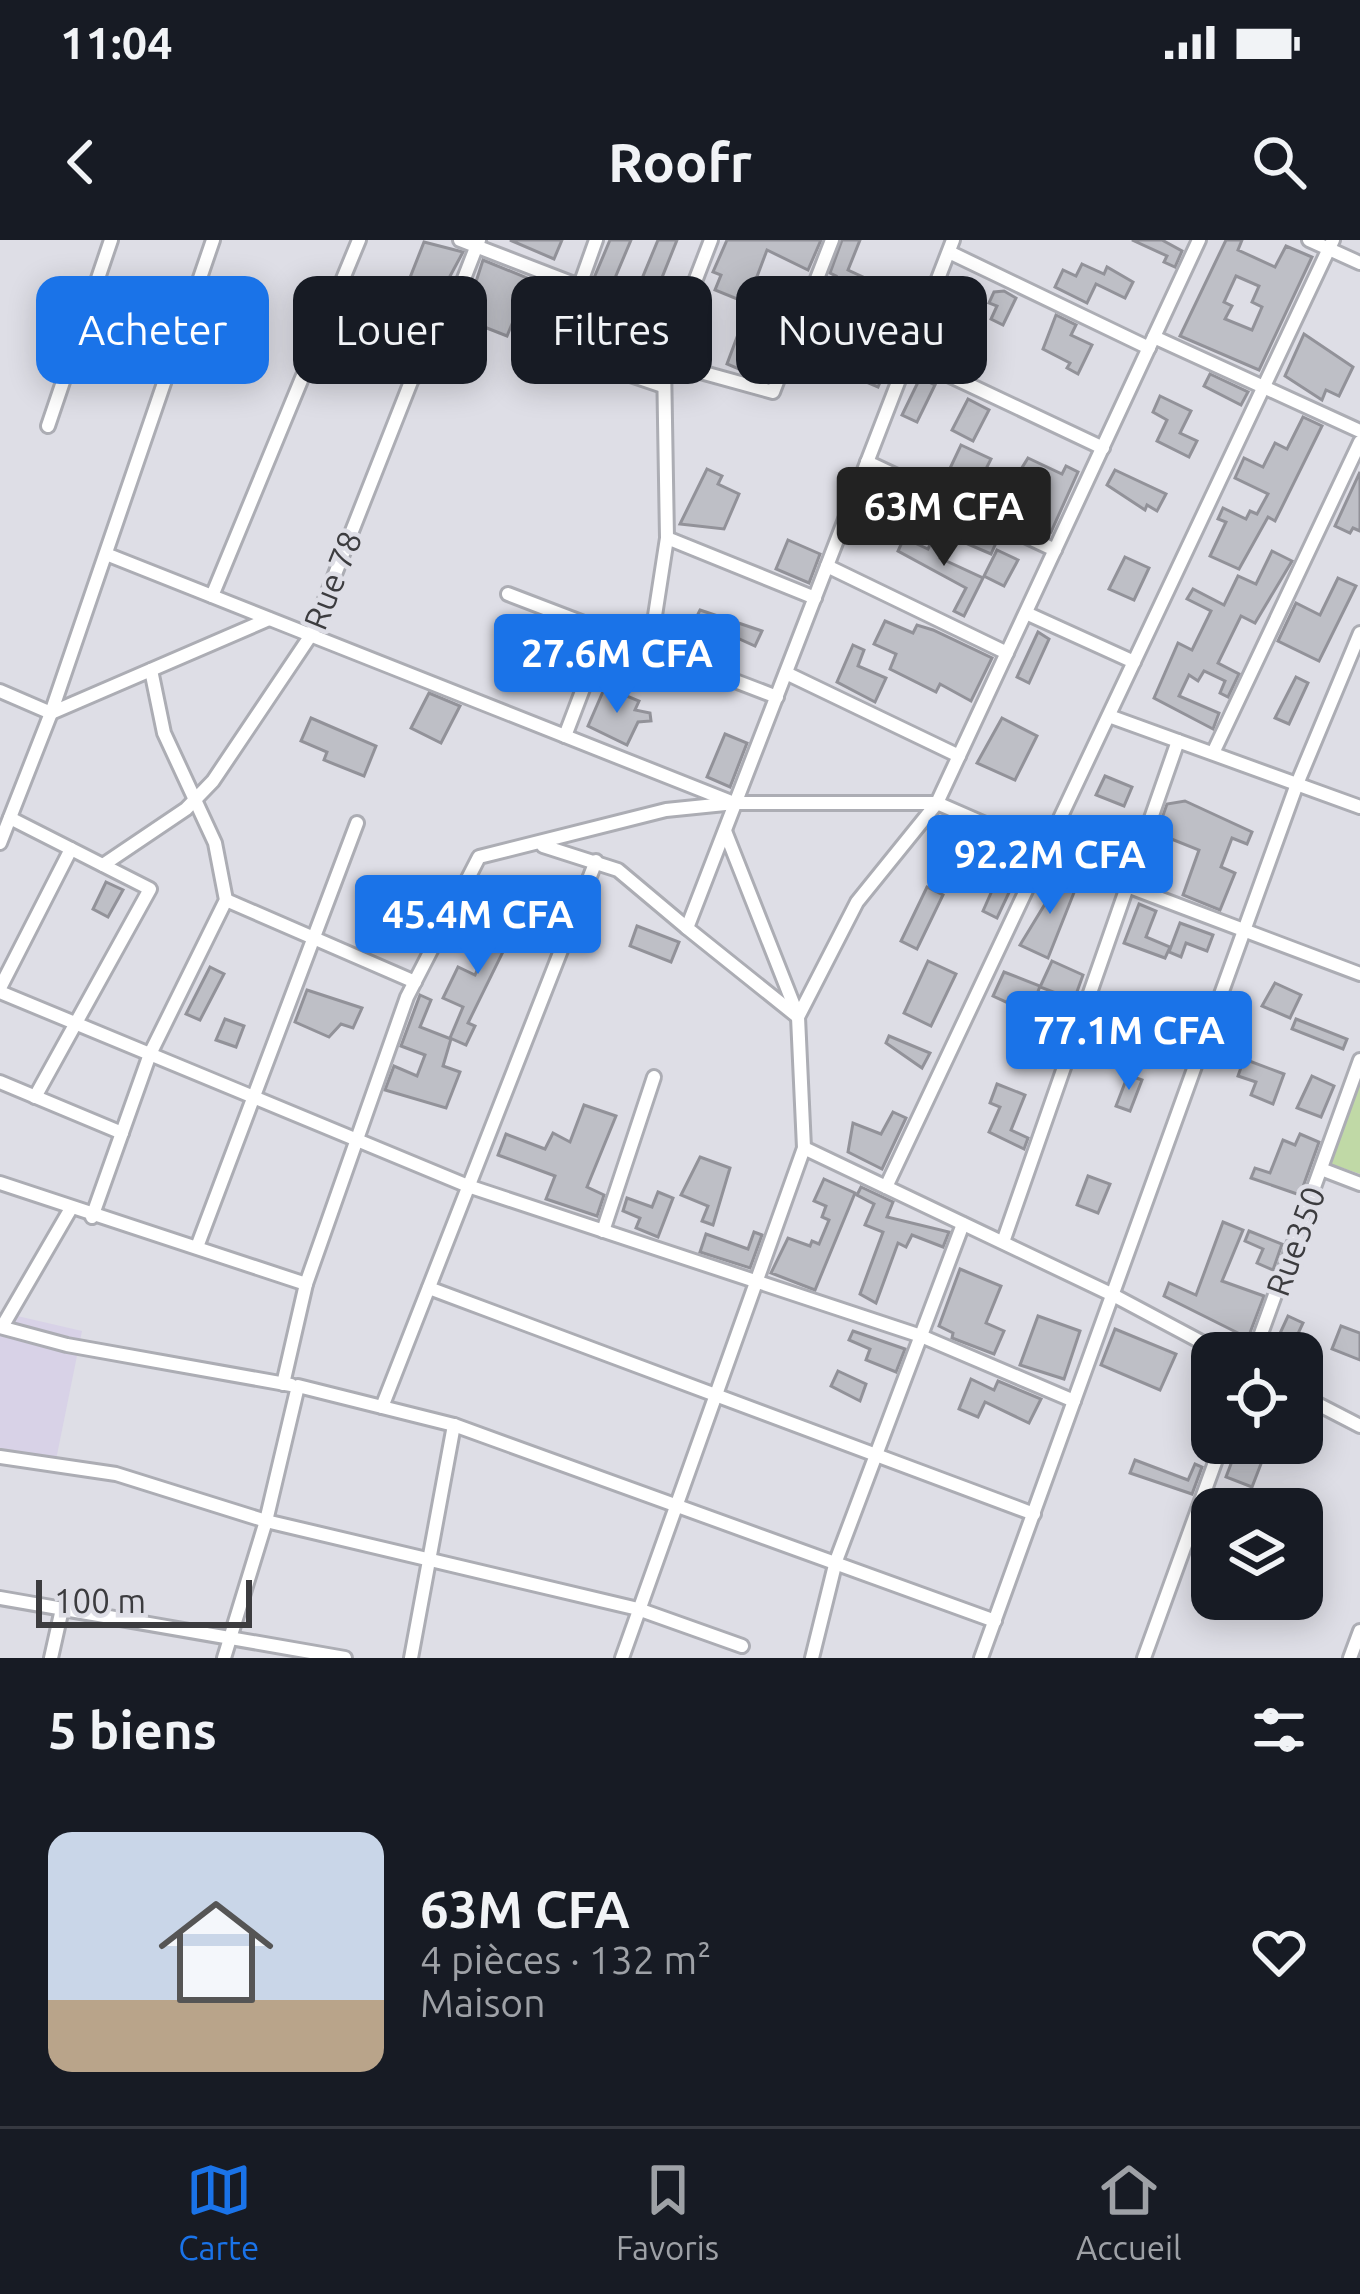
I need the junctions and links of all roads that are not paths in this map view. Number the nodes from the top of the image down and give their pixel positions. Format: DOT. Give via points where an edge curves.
graph roads {
  1 [pos="111,240"];
  2 [pos="213,240"];
  3 [pos="359,240"];
  4 [pos="460,240"];
  5 [pos="596,240"];
  6 [pos="711,240"];
  7 [pos="832,240"];
  8 [pos="1199,240"];
  9 [pos="1309,240"];
  10 [pos="477,243"];
  11 [pos="1331,244"];
  12 [pos="951,246"];
  13 [pos="1360,263"];
  14 [pos="99,276"];
  15 [pos="201,276"];
  16 [pos="555,276"];
  17 [pos="582,276"];
  18 [pos="697,276"];
  19 [pos="939,276"];
  20 [pos="1151,342"];
  21 [pos="712,375"];
  22 [pos="62,384"];
  23 [pos="163,384"];
  24 [pos="657,384"];
  25 [pos="897,384"];
  26 [pos="967,384"];
  27 [pos="663,386"];
  28 [pos="1264,387"];
  29 [pos="48,426"];
  30 [pos="1360,431"];
  31 [pos="1360,442"];
  32 [pos="1103,448"];
  33 [pos="867,462"];
  34 [pos="667,538"];
  35 [pos="1055,550"];
  36 [pos="106,554"];
  37 [pos="827,566"];
  38 [pos="508,594"];
  39 [pos="212,596"];
  40 [pos="815,598"];
  41 [pos="1025,613"];
  42 [pos="269,619"];
  43 [pos="605,631"];
  44 [pos="1360,632"];
  45 [pos="311,635"];
  46 [pos="650,648"];
  47 [pos="1007,653"];
  48 [pos="1134,662"];
  49 [pos="151,670"];
  50 [pos="786,673"];
  51 [pos="0,691"];
  52 [pos="777,697"];
  53 [pos="51,712"];
  54 [pos="1109,716"];
  55 [pos="565,736"];
  56 [pos="1178,741"];
  57 [pos="1213,754"];
  58 [pos="959,756"];
  59 [pos="1298,784"];
  60 [pos="196,798"];
  61 [pos="937,802"];
  62 [pos="736,803"];
  63 [pos="1360,807"];
  64 [pos="10,818"];
  65 [pos="357,823"];
  66 [pos="725,830"];
  67 [pos="0,843"];
  68 [pos="536,845"];
  69 [pos="71,848"];
  70 [pos="1046,850"];
  71 [pos="596,861"];
  72 [pos="103,865"];
  73 [pos="1127,886"];
  74 [pos="226,900"];
  75 [pos="687,928"];
  76 [pos="1245,930"];
  77 [pos="314,938"];
  78 [pos="1360,974"];
  79 [pos="415,982"];
  80 [pos="0,990"];
  81 [pos="798,1017"];
  82 [pos="76,1023"];
  83 [pos="150,1054"];
  84 [pos="1360,1060"];
  85 [pos="654,1077"];
  86 [pos="0,1082"];
  87 [pos="35,1097"];
  88 [pos="254,1097"];
  89 [pos="122,1133"];
  90 [pos="357,1140"];
  91 [pos="804,1148"];
  92 [pos="1321,1169"];
  93 [pos="0,1183"];
  94 [pos="1360,1184"];
  95 [pos="468,1186"];
  96 [pos="886,1187"];
  97 [pos="70,1210"];
  98 [pos="92,1216"];
  99 [pos="963,1224"];
  100 [pos="603,1231"];
  101 [pos="1003,1242"];
  102 [pos="197,1246"];
  103 [pos="757,1282"];
  104 [pos="306,1284"];
  105 [pos="429,1288"];
  106 [pos="1113,1294"];
  107 [pos="1,1327"];
  108 [pos="1262,1332"];
  109 [pos="921,1336"];
  110 [pos="1191,1336"];
  111 [pos="290,1385"];
  112 [pos="716,1396"];
  113 [pos="1075,1401"];
  114 [pos="382,1407"];
  115 [pos="1323,1407"];
  116 [pos="454,1425"];
  117 [pos="1360,1426"];
  118 [pos="876,1455"];
  119 [pos="0,1457"];
  120 [pos="1214,1464"];
  121 [pos="675,1501"];
  122 [pos="1034,1514"];
  123 [pos="266,1521"];
  124 [pos="429,1560"];
  125 [pos="836,1561"];
  126 [pos="0,1598"];
  127 [pos="62,1609"];
  128 [pos="638,1610"];
  129 [pos="995,1621"];
  130 [pos="1360,1631"];
  131 [pos="230,1638"];
  132 [pos="742,1646"];
  133 [pos="51,1658"];
  134 [pos="224,1658"];
  135 [pos="343,1658"];
  136 [pos="411,1658"];
  137 [pos="622,1658"];
  138 [pos="812,1658"];
  139 [pos="981,1658"];
  140 [pos="1144,1658"];
  141 [pos="1350,1658"];
  1 -- 14 [label="street"];
  2 -- 15 [label="street"];
  3 -- 39 [label="street"];
  4 -- 10 [label="street"];
  5 -- 17 [label="street"];
  6 -- 18 [label="street"];
  7 -- 21 [label="street" via="772,392"];
  8 -- 20 [label="street"];
  9 -- 11 [label="street"];
  10 -- 16 [label="street"];
  10 -- 45 [label="street, Rue 78" via="430,366 412,379"];
  11 -- 13 [label="street"];
  11 -- 28 [label="street"];
  12 -- 19 [label="street"];
  12 -- 20 [label="street"];
  20 -- 28 [label="street"];
  20 -- 32 [label="street"];
  22 -- 29 [label="street"];
  23 -- 36 [label="street"];
  24 -- 27 [label="street"];
  25 -- 33 [label="street"];
  26 -- 32 [label="street"];
  27 -- 34 [label="street"];
  28 -- 30 [label="street"];
  28 -- 48 [label="street"];
  31 -- 57 [label="street"];
  32 -- 35 [label="street"];
  33 -- 35 [label="street"];
  33 -- 37 [label="street"];
  34 -- 40 [label="street"];
  34 -- 46 [label="street"];
  35 -- 41 [label="street"];
  36 -- 39 [label="street"];
  36 -- 53 [label="street"];
  37 -- 40 [label="street"];
  37 -- 47 [label="street"];
  38 -- 43 [label="street"];
  39 -- 42 [label="street"];
  40 -- 50 [label="street"];
  41 -- 47 [label="street"];
  41 -- 48 [label="street"];
  42 -- 45 [label="street"];
  42 -- 49 [label="street"];
  43 -- 46 [label="street"];
  43 -- 55 [label="street"];
  44 -- 59 [label="street"];
  45 -- 55 [label="street"];
  45 -- 60 [label="street, Rue 78"];
  46 -- 52 [label="street"];
  47 -- 58 [label="street"];
  48 -- 54 [label="street"];
  49 -- 53 [label="street"];
  49 -- 60 [label="street" via="164,733"];
  50 -- 52 [label="street"];
  50 -- 58 [label="street"];
  51 -- 53 [label="street"];
  52 -- 62 [label="street"];
  53 -- 64 [label="street"];
  54 -- 56 [label="street"];
  54 -- 70 [label="street"];
  55 -- 62 [label="street"];
  56 -- 57 [label="street"];
  56 -- 73 [label="street"];
  57 -- 59 [label="street"];
  58 -- 61 [label="street"];
  59 -- 63 [label="street"];
  59 -- 76 [label="street"];
  60 -- 72 [label="street, Rue 78"];
  60 -- 74 [label="street"];
  61 -- 62 [label="street"];
  61 -- 70 [label="street"];
  61 -- 81 [label="street" via="856,902"];
  62 -- 66 [label="street"];
  62 -- 68 [label="street" via="666,810"];
  64 -- 67 [label="street"];
  64 -- 69 [label="street"];
  65 -- 77 [label="street"];
  66 -- 75 [label="street"];
  66 -- 81 [label="street"];
  68 -- 71 [label="street"];
  68 -- 79 [label="street" via="479,857"];
  69 -- 72 [label="street"];
  69 -- 80 [label="street"];
  70 -- 73 [label="street"];
  70 -- 96 [label="street"];
  71 -- 75 [label="street" via="632,880"];
  71 -- 95 [label="street"];
  72 -- 82 [label="street" via="150,889"];
  73 -- 76 [label="street"];
  73 -- 101 [label="street"];
  74 -- 77 [label="street"];
  74 -- 83 [label="street"];
  75 -- 81 [label="street"];
  76 -- 78 [label="street"];
  76 -- 106 [label="street"];
  77 -- 79 [label="street"];
  77 -- 88 [label="street"];
  79 -- 90 [label="street"];
  80 -- 82 [label="street"];
  81 -- 91 [label="street"];
  82 -- 83 [label="street"];
  82 -- 87 [label="street"];
  83 -- 88 [label="street"];
  83 -- 89 [label="street"];
  84 -- 92 [label="street, Rue350"];
  85 -- 100 [label="street"];
  86 -- 87 [label="street"];
  87 -- 89 [label="street"];
  88 -- 90 [label="street"];
  88 -- 102 [label="street"];
  89 -- 98 [label="street"];
  90 -- 95 [label="street"];
  90 -- 104 [label="street"];
  91 -- 96 [label="street"];
  91 -- 103 [label="street"];
  92 -- 94 [label="street"];
  92 -- 108 [label="street, Rue350"];
  93 -- 97 [label="street"];
  95 -- 100 [label="street"];
  95 -- 105 [label="street"];
  96 -- 99 [label="street"];
  97 -- 98 [label="street"];
  97 -- 107 [label="street"];
  98 -- 102 [label="street"];
  99 -- 101 [label="street"];
  99 -- 109 [label="street"];
  100 -- 103 [label="street"];
  101 -- 106 [label="street"];
  102 -- 104 [label="street"];
  103 -- 109 [label="street"];
  103 -- 112 [label="street"];
  104 -- 111 [label="street"];
  105 -- 112 [label="street"];
  105 -- 114 [label="street"];
  106 -- 110 [label="street"];
  106 -- 113 [label="street"];
  107 -- 111 [label="street"];
  109 -- 113 [label="street"];
  109 -- 118 [label="street"];
  111 -- 114 [label="street"];
  111 -- 123 [label="street"];
  112 -- 118 [label="street"];
  112 -- 121 [label="street"];
  113 -- 122 [label="street"];
  114 -- 116 [label="street"];
  115 -- 117 [label="street"];
  116 -- 121 [label="street"];
  116 -- 124 [label="street"];
  118 -- 122 [label="street"];
  118 -- 125 [label="street"];
  119 -- 123 [label="street" via="116,1474"];
  120 -- 140 [label="street"];
  121 -- 125 [label="street"];
  121 -- 128 [label="street"];
  122 -- 129 [label="street"];
  123 -- 124 [label="street"];
  123 -- 131 [label="street"];
  124 -- 128 [label="street"];
  124 -- 136 [label="street"];
  125 -- 129 [label="street"];
  125 -- 138 [label="street"];
  126 -- 127 [label="street"];
  127 -- 131 [label="street"];
  127 -- 133 [label="street"];
  128 -- 132 [label="street"];
  128 -- 137 [label="street"];
  129 -- 139 [label="street"];
  130 -- 141 [label="street"];
  131 -- 134 [label="street"];
  131 -- 135 [label="street"];
}
